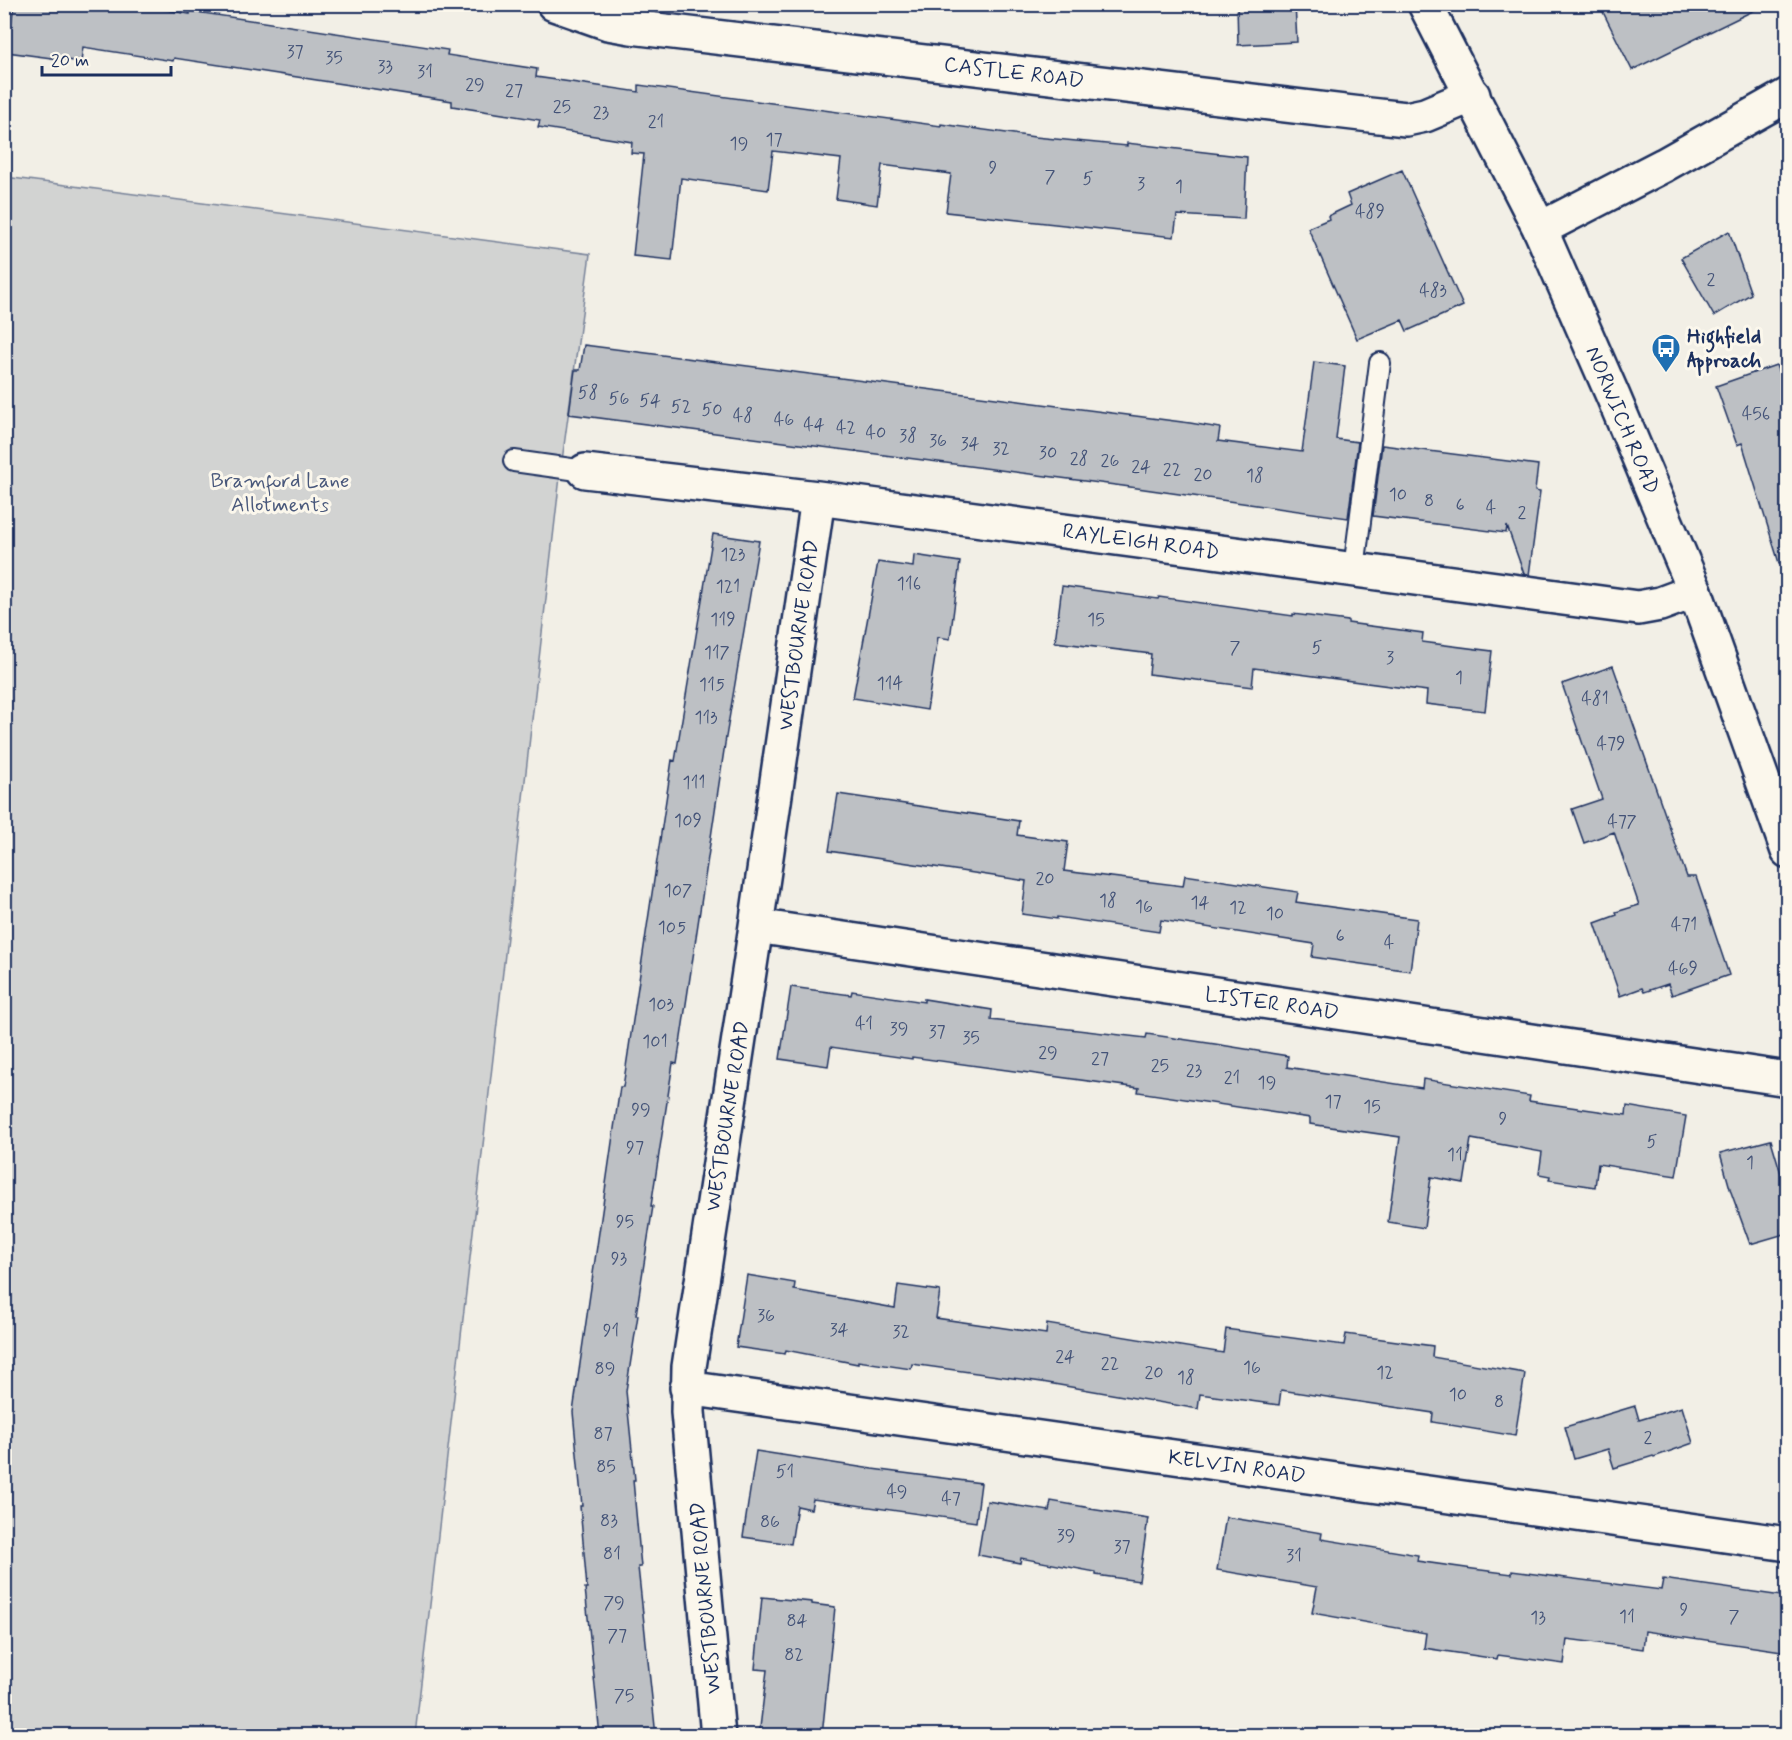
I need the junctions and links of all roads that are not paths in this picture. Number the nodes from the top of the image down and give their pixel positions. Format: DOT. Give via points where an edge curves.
graph roads {
  1 [pos="554,4"];
  2 [pos="1425,4"];
  3 [pos="609,14"];
  4 [pos="1473,95"];
  5 [pos="1788,95"];
  6 [pos="1540,229"];
  7 [pos="1380,363"];
  8 [pos="514,461"];
  9 [pos="585,471"];
  10 [pos="818,498"];
  11 [pos="1354,569"];
  12 [pos="1695,591"];
  13 [pos="1788,851"];
  14 [pos="756,926"];
  15 [pos="1788,1079"];
  16 [pos="687,1388"];
  17 [pos="1788,1544"];
  18 [pos="718,1736"];
  1 -- 3 [label="street, CASTLE ROAD"];
  2 -- 4 [label="street, NORWICH ROAD"];
  3 -- 4 [label="street, CASTLE ROAD" via="1406,119 1434,113"];
  4 -- 6 [label="street, NORWICH ROAD"];
  5 -- 6 [label="street"];
  6 -- 12 [label="street, NORWICH ROAD"];
  7 -- 11 [label="lane"];
  8 -- 9 [label="lane"];
  9 -- 10 [label="street, RAYLEIGH ROAD"];
  10 -- 11 [label="street, RAYLEIGH ROAD"];
  10 -- 14 [label="street, WESTBOURNE ROAD"];
  11 -- 12 [label="street, RAYLEIGH ROAD" via="1638,608"];
  12 -- 13 [label="street, NORWICH ROAD"];
  14 -- 15 [label="street, LISTER ROAD"];
  14 -- 16 [label="street, WESTBOURNE ROAD"];
  16 -- 17 [label="street, KELVIN ROAD"];
  16 -- 18 [label="street, WESTBOURNE ROAD"];
}
